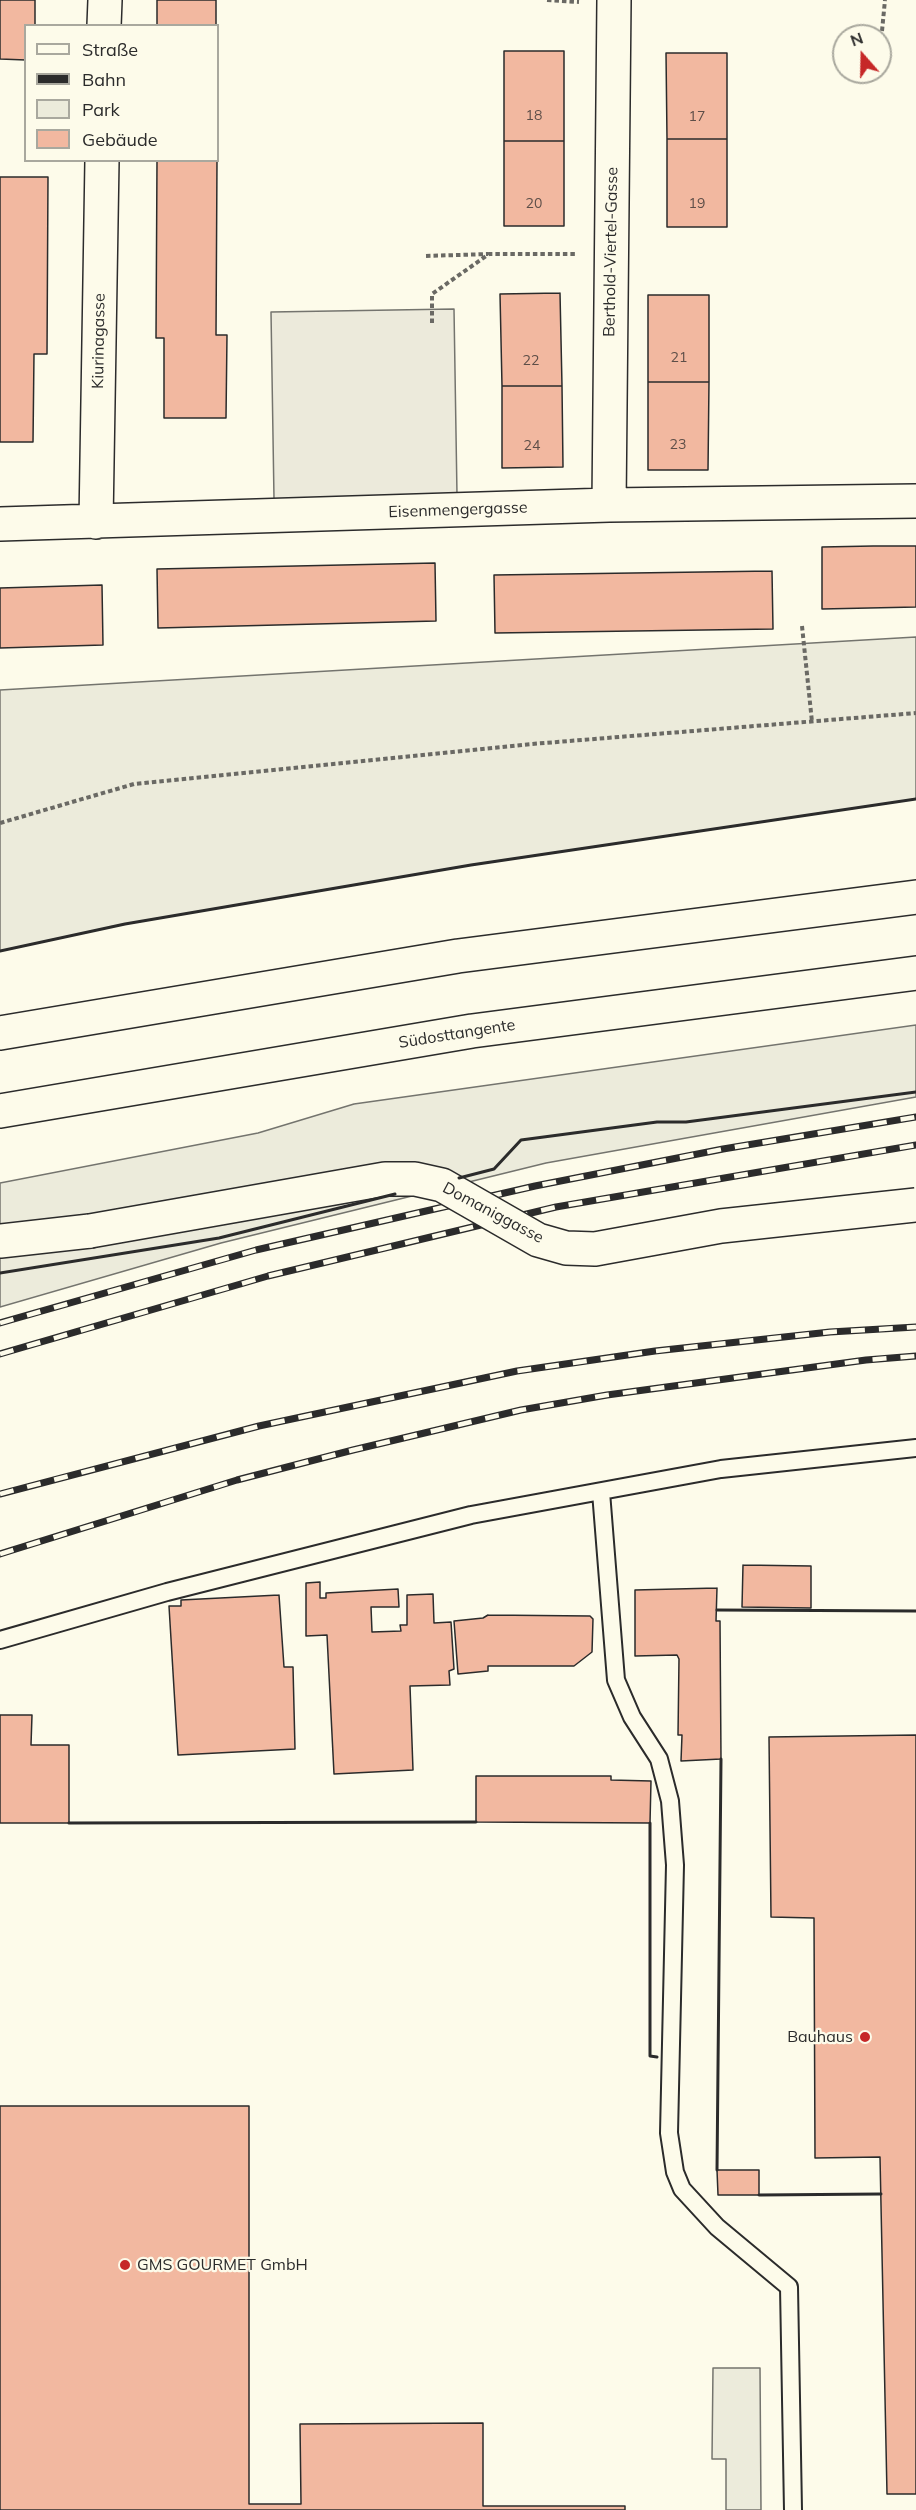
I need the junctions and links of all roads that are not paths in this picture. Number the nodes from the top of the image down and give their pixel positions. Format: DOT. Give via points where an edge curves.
graph roads {
  1 [pos="105,0"];
  2 [pos="614,0"];
  3 [pos="104,24"];
  4 [pos="102,162"];
  5 [pos="916,501"];
  6 [pos="609,505"];
  7 [pos="96,522"];
  8 [pos="0,524"];
  9 [pos="916,897"];
  10 [pos="916,973"];
  11 [pos="0,1033"];
  12 [pos="0,1111"];
  13 [pos="916,1205"];
  14 [pos="0,1241"];
  15 [pos="916,1448"];
  16 [pos="601,1492"];
  17 [pos="0,1640"];
  18 [pos="793,2510"];
  1 -- 3 [label="main road"];
  2 -- 6 [label="main road, Berthold-Viertel-Gasse"];
  4 -- 7 [label="main road, Kiurinagasse"];
  5 -- 6 [label="main road, Eisenmengergasse"];
  6 -- 7 [label="main road, Eisenmengergasse"];
  7 -- 8 [label="main road, Eisenmengergasse"];
  9 -- 11 [label="main road" via="458,956"];
  10 -- 12 [label="main road, Südosttangente" via="472,1031"];
  13 -- 14 [label="main road, Domaniggasse, bridge" via="721,1226 595,1249 566,1248 538,1240 442,1185 415,1179 385,1179 90,1232"];
  15 -- 16 [label="lane" via="721,1469"];
  16 -- 17 [label="lane" via="471,1515 167,1592"];
  16 -- 18 [label="lane" via="616,1680 632,1717 659,1759 670,1801 675,1865 669,2133 675,2172 682,2188 717,2227 789,2287"];
}
